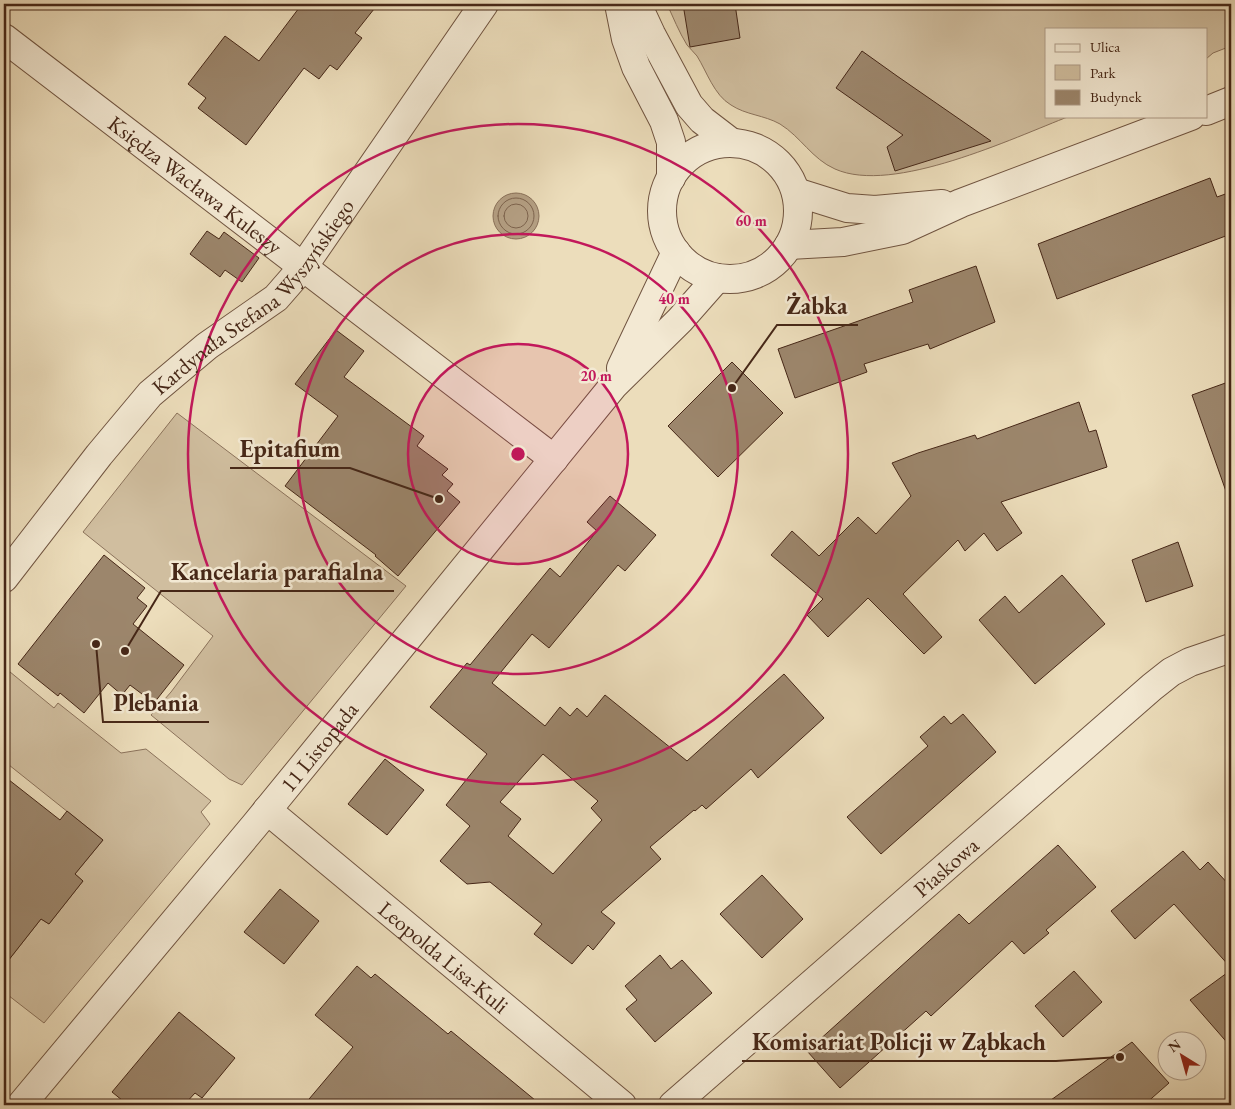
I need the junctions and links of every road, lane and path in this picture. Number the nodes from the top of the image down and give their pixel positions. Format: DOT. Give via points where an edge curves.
graph roads {
  1 [pos="484,4"];
  2 [pos="619,4"];
  3 [pos="637,4"];
  4 [pos="4,38"];
  5 [pos="1231,101"];
  6 [pos="1208,110"];
  7 [pos="1187,118"];
  8 [pos="732,143"];
  9 [pos="671,178"];
  10 [pos="796,192"];
  11 [pos="961,203"];
  12 [pos="789,245"];
  13 [pos="676,252"];
  14 [pos="303,267"];
  15 [pos="717,278"];
  16 [pos="614,385"];
  17 [pos="554,459"];
  18 [pos="4,578"];
  19 [pos="1231,648"];
  20 [pos="267,810"];
  21 [pos="21,1105"];
  22 [pos="622,1105"];
  23 [pos="673,1105"];
  1 -- 14 [label="street, Kardynała Stefana Wyszyńskiego"];
  2 -- 9 [label="street" via="636,67 664,121 671,142"];
  3 -- 8 [label="street" via="689,105 702,120"];
  4 -- 14 [label="street, Księdza Wacława Kuleszy"];
  5 -- 6 [label="street"];
  7 -- 11 [label="street"];
  8 -- 9 [label="street" via="706,147 692,155"];
  8 -- 10 [label="street" via="768,154 789,177"];
  9 -- 13 [label="street" via="662,208 663,224"];
  10 -- 11 [label="street" via="847,208 875,210"];
  10 -- 12 [label="street" via="796,228"];
  11 -- 12 [label="street" via="902,230 843,242"];
  12 -- 15 [label="street" via="776,261 758,273 738,278"];
  13 -- 15 [label="street" via="688,264"];
  13 -- 16 [label="street"];
  14 -- 17 [label="street, Księdza Wacława Kuleszy"];
  14 -- 18 [label="street, Kardynała Stefana Wyszyńskiego" via="276,298 207,346 150,394"];
  15 -- 16 [label="street"];
  16 -- 17 [label="street, 11 Listopada"];
  17 -- 20 [label="street, 11 Listopada"];
  19 -- 23 [label="street, Piaskowa" via="1190,662 1152,687"];
  20 -- 21 [label="street, 11 Listopada"];
  20 -- 22 [label="street, Leopolda Lisa-Kuli"];
}
